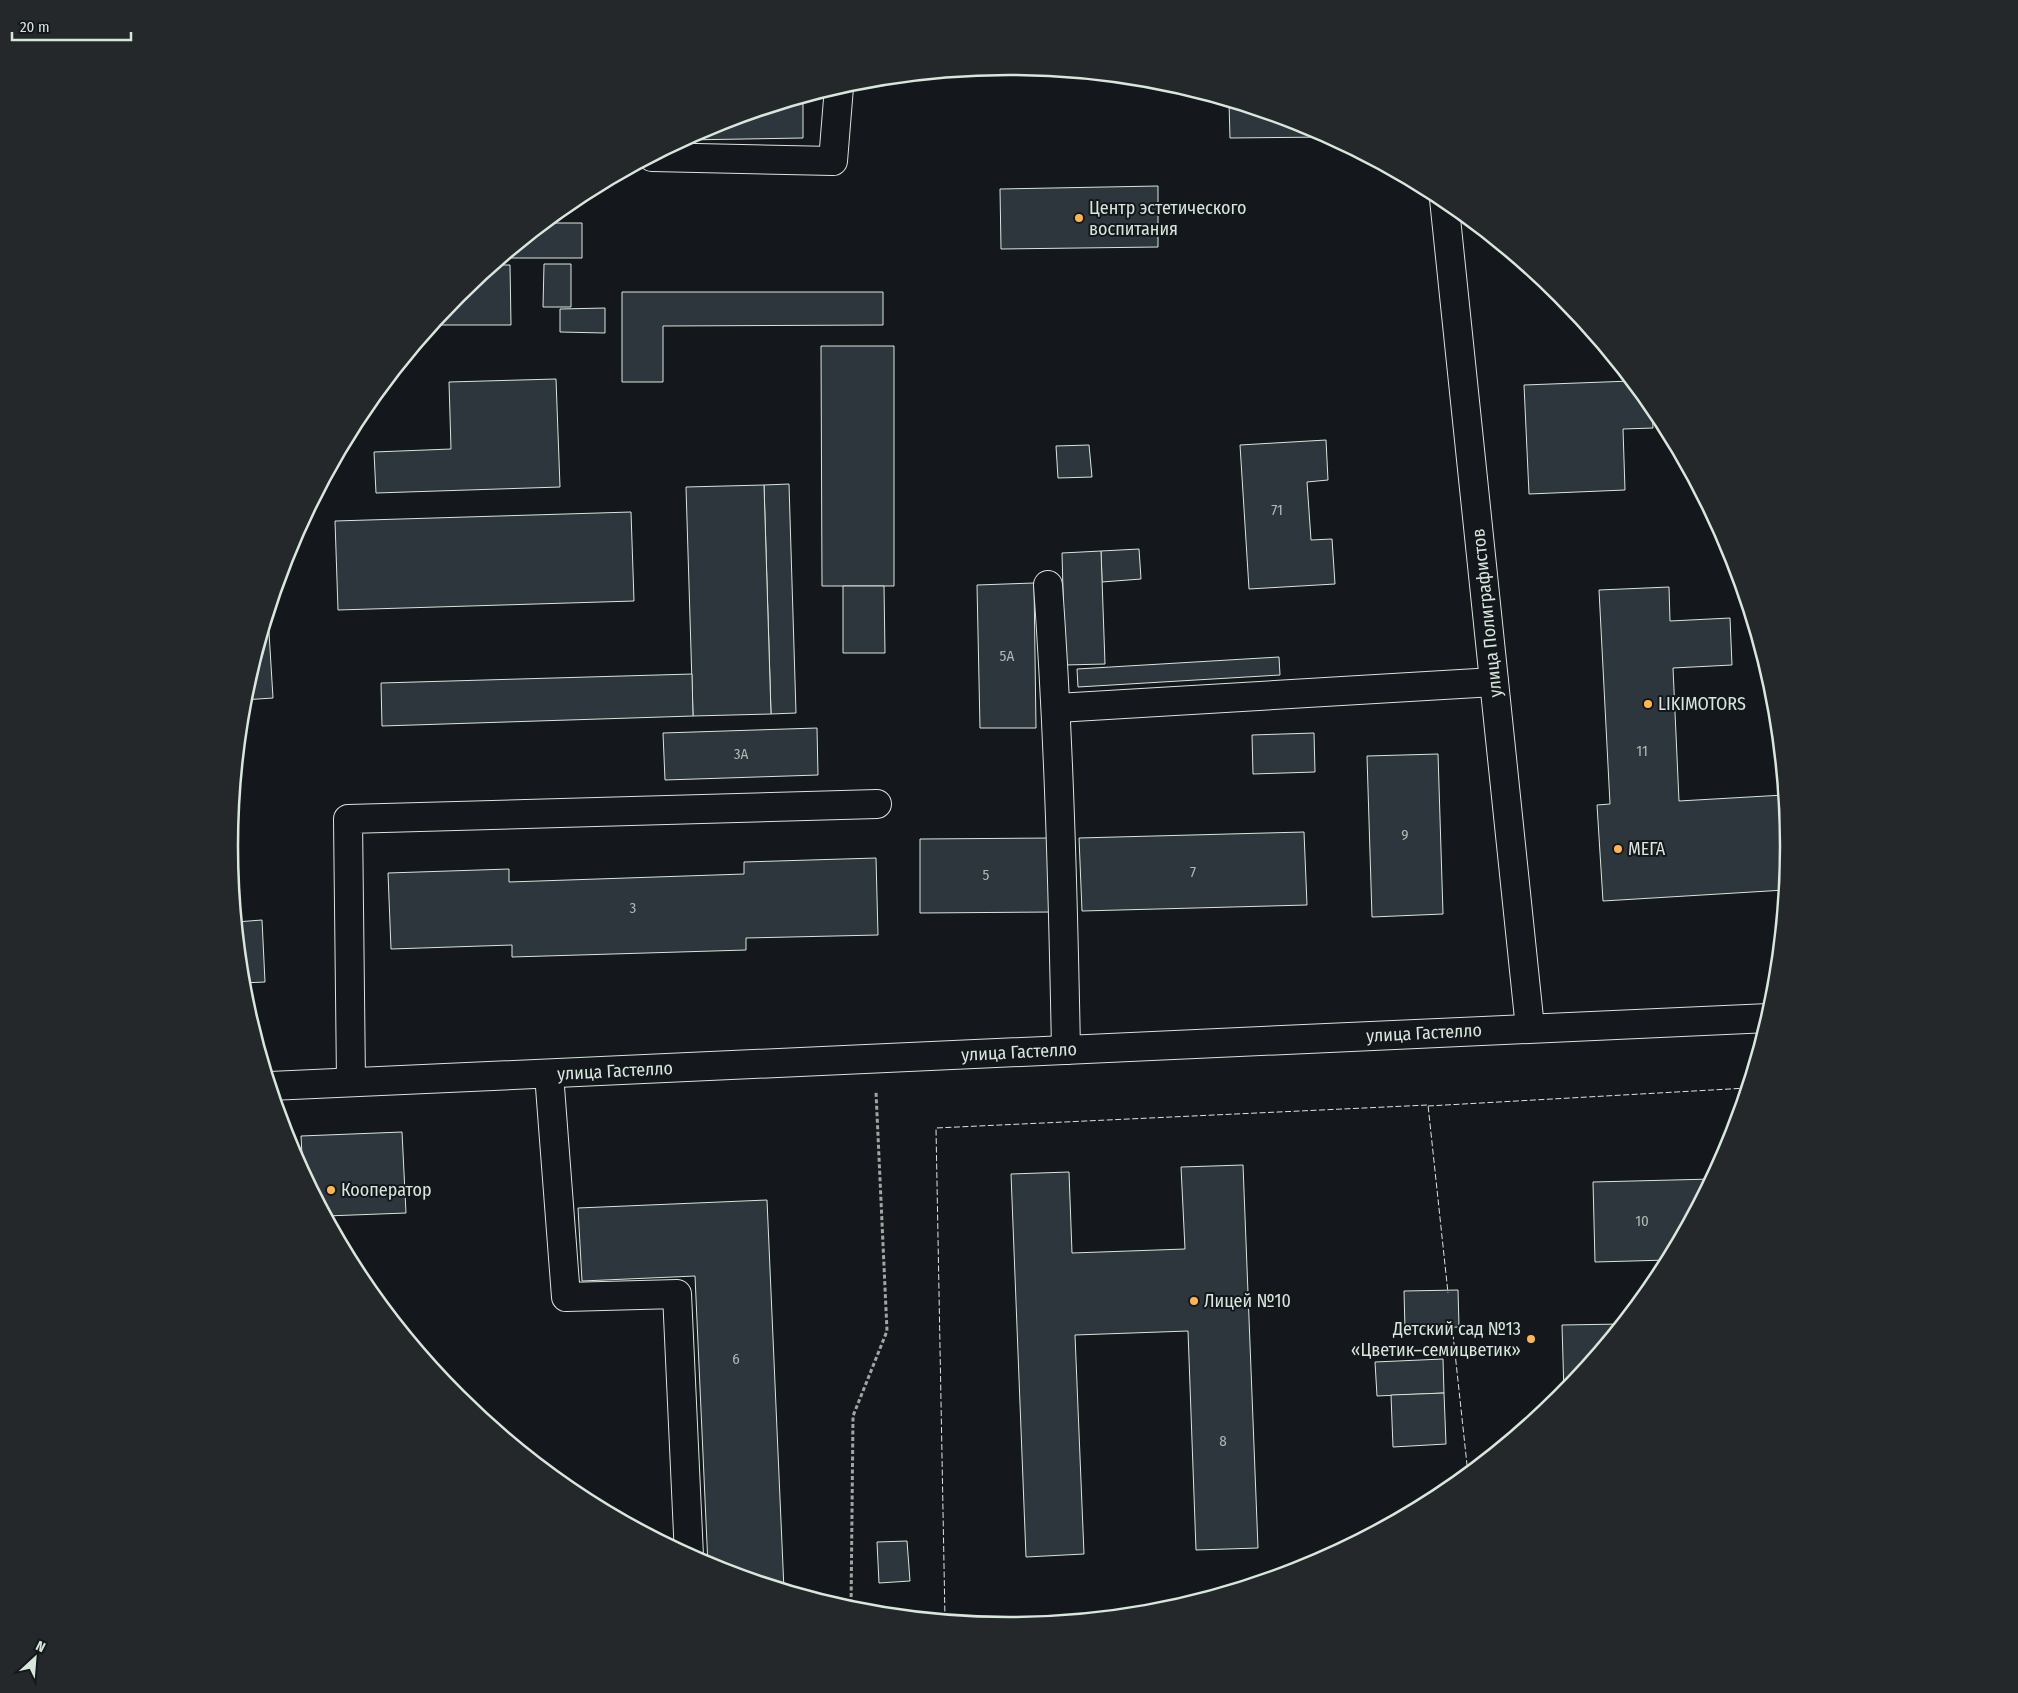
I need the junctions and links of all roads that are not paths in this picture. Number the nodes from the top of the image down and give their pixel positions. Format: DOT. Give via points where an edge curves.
graph roads {
  1 [pos="838,94"];
  2 [pos="664,157"];
  3 [pos="1445,210"];
  4 [pos="1048,585"];
  5 [pos="1494,682"];
  6 [pos="1057,708"];
  7 [pos="877,804"];
  8 [pos="1761,1018"];
  9 [pos="1530,1028"];
  10 [pos="1066,1050"];
  11 [pos="549,1074"];
  12 [pos="351,1082"];
  13 [pos="276,1086"];
  14 [pos="689,1547"];
  1 -- 2 [label="main road" via="832,161"];
  3 -- 5 [label="main road, улица Полиграфистов"];
  4 -- 6 [label="main road"];
  5 -- 6 [label="main road"];
  5 -- 9 [label="main road, улица Полиграфистов"];
  6 -- 10 [label="main road"];
  7 -- 12 [label="main road" via="348,819"];
  8 -- 9 [label="main road, улица Гастелло"];
  9 -- 10 [label="main road, улица Гастелло"];
  10 -- 11 [label="main road, улица Гастелло"];
  11 -- 12 [label="main road, улица Гастелло"];
  11 -- 14 [label="main road" via="566,1297 677,1294"];
  12 -- 13 [label="main road, улица Гастелло"];
}
